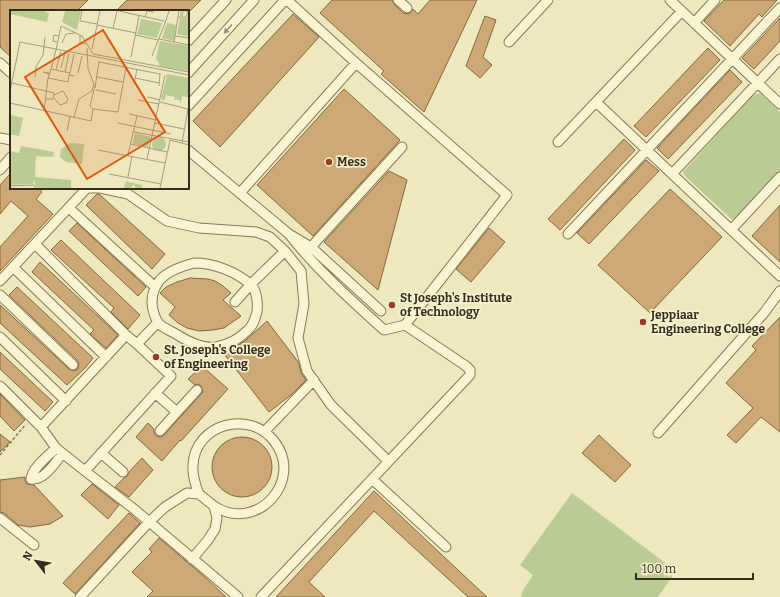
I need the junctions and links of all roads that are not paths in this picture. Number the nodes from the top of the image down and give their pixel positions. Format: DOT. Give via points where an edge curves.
graph roads {
  1 [pos="226,0"];
  2 [pos="254,0"];
  3 [pos="286,0"];
  4 [pos="398,0"];
  5 [pos="548,0"];
  6 [pos="670,0"];
  7 [pos="715,0"];
  8 [pos="407,8"];
  9 [pos="780,8"];
  10 [pos="682,11"];
  11 [pos="694,22"];
  12 [pos="189,40"];
  13 [pos="508,42"];
  14 [pos="732,59"];
  15 [pos="780,59"];
  16 [pos="0,63"];
  17 [pos="356,63"];
  18 [pos="189,71"];
  19 [pos="10,72"];
  20 [pos="758,83"];
  21 [pos="596,102"];
  22 [pos="780,104"];
  23 [pos="189,105"];
  24 [pos="0,138"];
  25 [pos="10,140"];
  26 [pos="558,142"];
  27 [pos="402,147"];
  28 [pos="646,150"];
  29 [pos="189,151"];
  30 [pos="10,157"];
  31 [pos="0,170"];
  32 [pos="672,174"];
  33 [pos="780,177"];
  34 [pos="86,189"];
  35 [pos="105,189"];
  36 [pos="240,193"];
  37 [pos="69,208"];
  38 [pos="731,230"];
  39 [pos="288,234"];
  40 [pos="568,234"];
  41 [pos="35,244"];
  42 [pos="311,247"];
  43 [pos="285,251"];
  44 [pos="13,267"];
  45 [pos="780,276"];
  46 [pos="0,281"];
  47 [pos="251,284"];
  48 [pos="154,286"];
  49 [pos="780,291"];
  50 [pos="0,295"];
  51 [pos="235,302"];
  52 [pos="382,311"];
  53 [pos="158,322"];
  54 [pos="405,325"];
  55 [pos="126,335"];
  56 [pos="0,337"];
  57 [pos="137,344"];
  58 [pos="106,357"];
  59 [pos="73,365"];
  60 [pos="314,380"];
  61 [pos="0,386"];
  62 [pos="197,390"];
  63 [pos="155,393"];
  64 [pos="66,401"];
  65 [pos="177,412"];
  66 [pos="38,425"];
  67 [pos="160,431"];
  68 [pos="265,432"];
  69 [pos="658,433"];
  70 [pos="101,452"];
  71 [pos="388,461"];
  72 [pos="85,471"];
  73 [pos="122,472"];
  74 [pos="372,479"];
  75 [pos="200,494"];
  76 [pos="214,506"];
  77 [pos="0,518"];
  78 [pos="149,522"];
  79 [pos="34,545"];
  80 [pos="446,547"];
  81 [pos="192,559"];
  82 [pos="80,597"];
  83 [pos="238,597"];
  84 [pos="261,597"];
  1 -- 12 [label="lane"];
  2 -- 18 [label="lane, one-way"];
  3 -- 17 [label="lane"];
  3 -- 23 [label="lane"];
  4 -- 8 [label="lane"];
  5 -- 13 [label="lane"];
  6 -- 10 [label="lane"];
  7 -- 11 [label="lane"];
  9 -- 14 [label="lane"];
  10 -- 11 [label="lane"];
  10 -- 21 [label="lane"];
  11 -- 14 [label="lane"];
  14 -- 20 [label="lane"];
  14 -- 28 [label="lane"];
  15 -- 20 [label="lane"];
  16 -- 19 [label="lane"];
  17 -- 36 [label="lane"];
  17 -- 54 [label="lane" via="507,195"];
  20 -- 22 [label="lane"];
  20 -- 32 [label="lane"];
  21 -- 26 [label="lane"];
  21 -- 28 [label="lane"];
  24 -- 25 [label="lane"];
  27 -- 42 [label="lane"];
  28 -- 32 [label="lane"];
  28 -- 40 [label="lane"];
  29 -- 36 [label="lane"];
  30 -- 31 [label="lane"];
  32 -- 38 [label="lane"];
  33 -- 38 [label="lane"];
  34 -- 37 [label="lane"];
  35 -- 43 [label="lane" via="128,194 167,221 199,228 256,232 270,237"];
  36 -- 39 [label="lane"];
  37 -- 41 [label="lane"];
  37 -- 48 [label="lane"];
  38 -- 45 [label="lane"];
  39 -- 42 [label="lane"];
  39 -- 54 [label="lane" via="337,288 384,330"];
  41 -- 44 [label="lane"];
  41 -- 55 [label="lane"];
  42 -- 52 [label="lane"];
  43 -- 47 [label="lane"];
  43 -- 60 [label="lane" via="301,271 304,304 298,338 307,371"];
  44 -- 46 [label="lane"];
  44 -- 58 [label="lane"];
  47 -- 48 [label="lane" via="231,272 206,263 194,263 179,267 165,275"];
  47 -- 51 [label="lane"];
  47 -- 53 [label="lane" via="258,305 256,318 240,338 227,344 215,347 186,341"];
  48 -- 53 [label="lane" via="152,307"];
  49 -- 69 [label="lane" via="764,313"];
  50 -- 59 [label="lane"];
  53 -- 57 [label="lane"];
  54 -- 71 [label="lane" via="466,366 470,370 470,375"];
  55 -- 57 [label="lane"];
  55 -- 58 [label="lane"];
  56 -- 64 [label="lane"];
  57 -- 63 [label="lane" via="171,376"];
  58 -- 64 [label="lane"];
  60 -- 68 [label="lane"];
  60 -- 71 [label="lane" via="331,405"];
  61 -- 66 [label="lane"];
  62 -- 65 [label="lane"];
  63 -- 65 [label="lane"];
  63 -- 70 [label="lane"];
  64 -- 66 [label="lane"];
  65 -- 67 [label="lane"];
  66 -- 72 [label="lane" via="59,451"];
  68 -- 75 [label="lane" via="250,425 235,423 220,427 206,436 197,448 193,464 193,479"];
  68 -- 76 [label="lane" via="282,454 284,469 275,496 251,513 237,515 223,512"];
  70 -- 72 [label="lane"];
  70 -- 73 [label="lane"];
  71 -- 74 [label="lane"];
  72 -- 78 [label="lane"];
  74 -- 80 [label="lane"];
  74 -- 84 [label="lane"];
  75 -- 76 [label="lane"];
  75 -- 78 [label="lane" via="187,492"];
  76 -- 81 [label="lane" via="217,518 215,529"];
  77 -- 79 [label="lane"];
  78 -- 81 [label="lane"];
  78 -- 82 [label="lane"];
  81 -- 83 [label="lane"];
}
